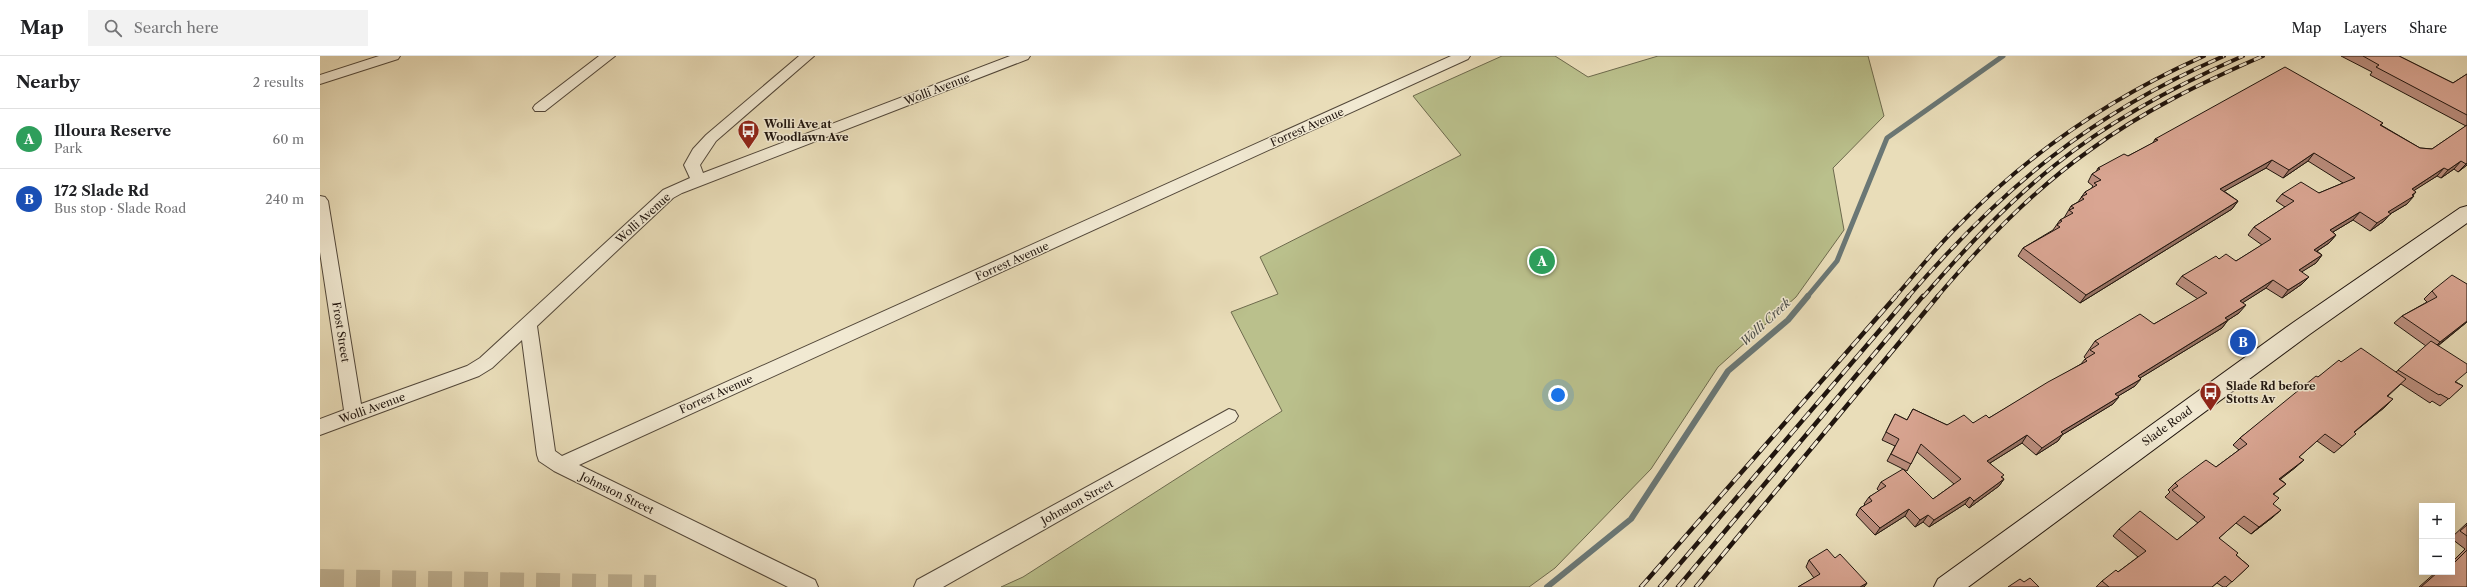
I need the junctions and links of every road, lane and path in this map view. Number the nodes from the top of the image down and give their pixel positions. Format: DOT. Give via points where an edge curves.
graph roads {
  1 [pos="393,56"];
  2 [pos="608,56"];
  3 [pos="807,56"];
  4 [pos="1023,56"];
  5 [pos="1463,56"];
  6 [pos="320,80"];
  7 [pos="540,108"];
  8 [pos="698,180"];
  9 [pos="320,201"];
  10 [pos="2467,213"];
  11 [pos="528,323"];
  12 [pos="354,414"];
  13 [pos="1229,416"];
  14 [pos="320,427"];
  15 [pos="561,465"];
  16 [pos="808,587"];
  17 [pos="924,587"];
  18 [pos="1947,587"];
  1 -- 6 [label="street"];
  2 -- 7 [label="street"];
  3 -- 8 [label="street" via="711,138 692,165"];
  4 -- 8 [label="street, Wolli Avenue"];
  5 -- 15 [label="street, Forrest Avenue"];
  8 -- 11 [label="street, Wolli Avenue" via="668,194"];
  9 -- 12 [label="street, Frost Street"];
  10 -- 18 [label="main road, Slade Road" via="2302,328"];
  11 -- 12 [label="street, Wolli Avenue" via="496,355 473,371"];
  11 -- 15 [label="street, Johnston Street" via="546,454"];
  12 -- 14 [label="street, Wolli Avenue"];
  13 -- 17 [label="street, Johnston Street"];
  15 -- 16 [label="street, Johnston Street"];
}
